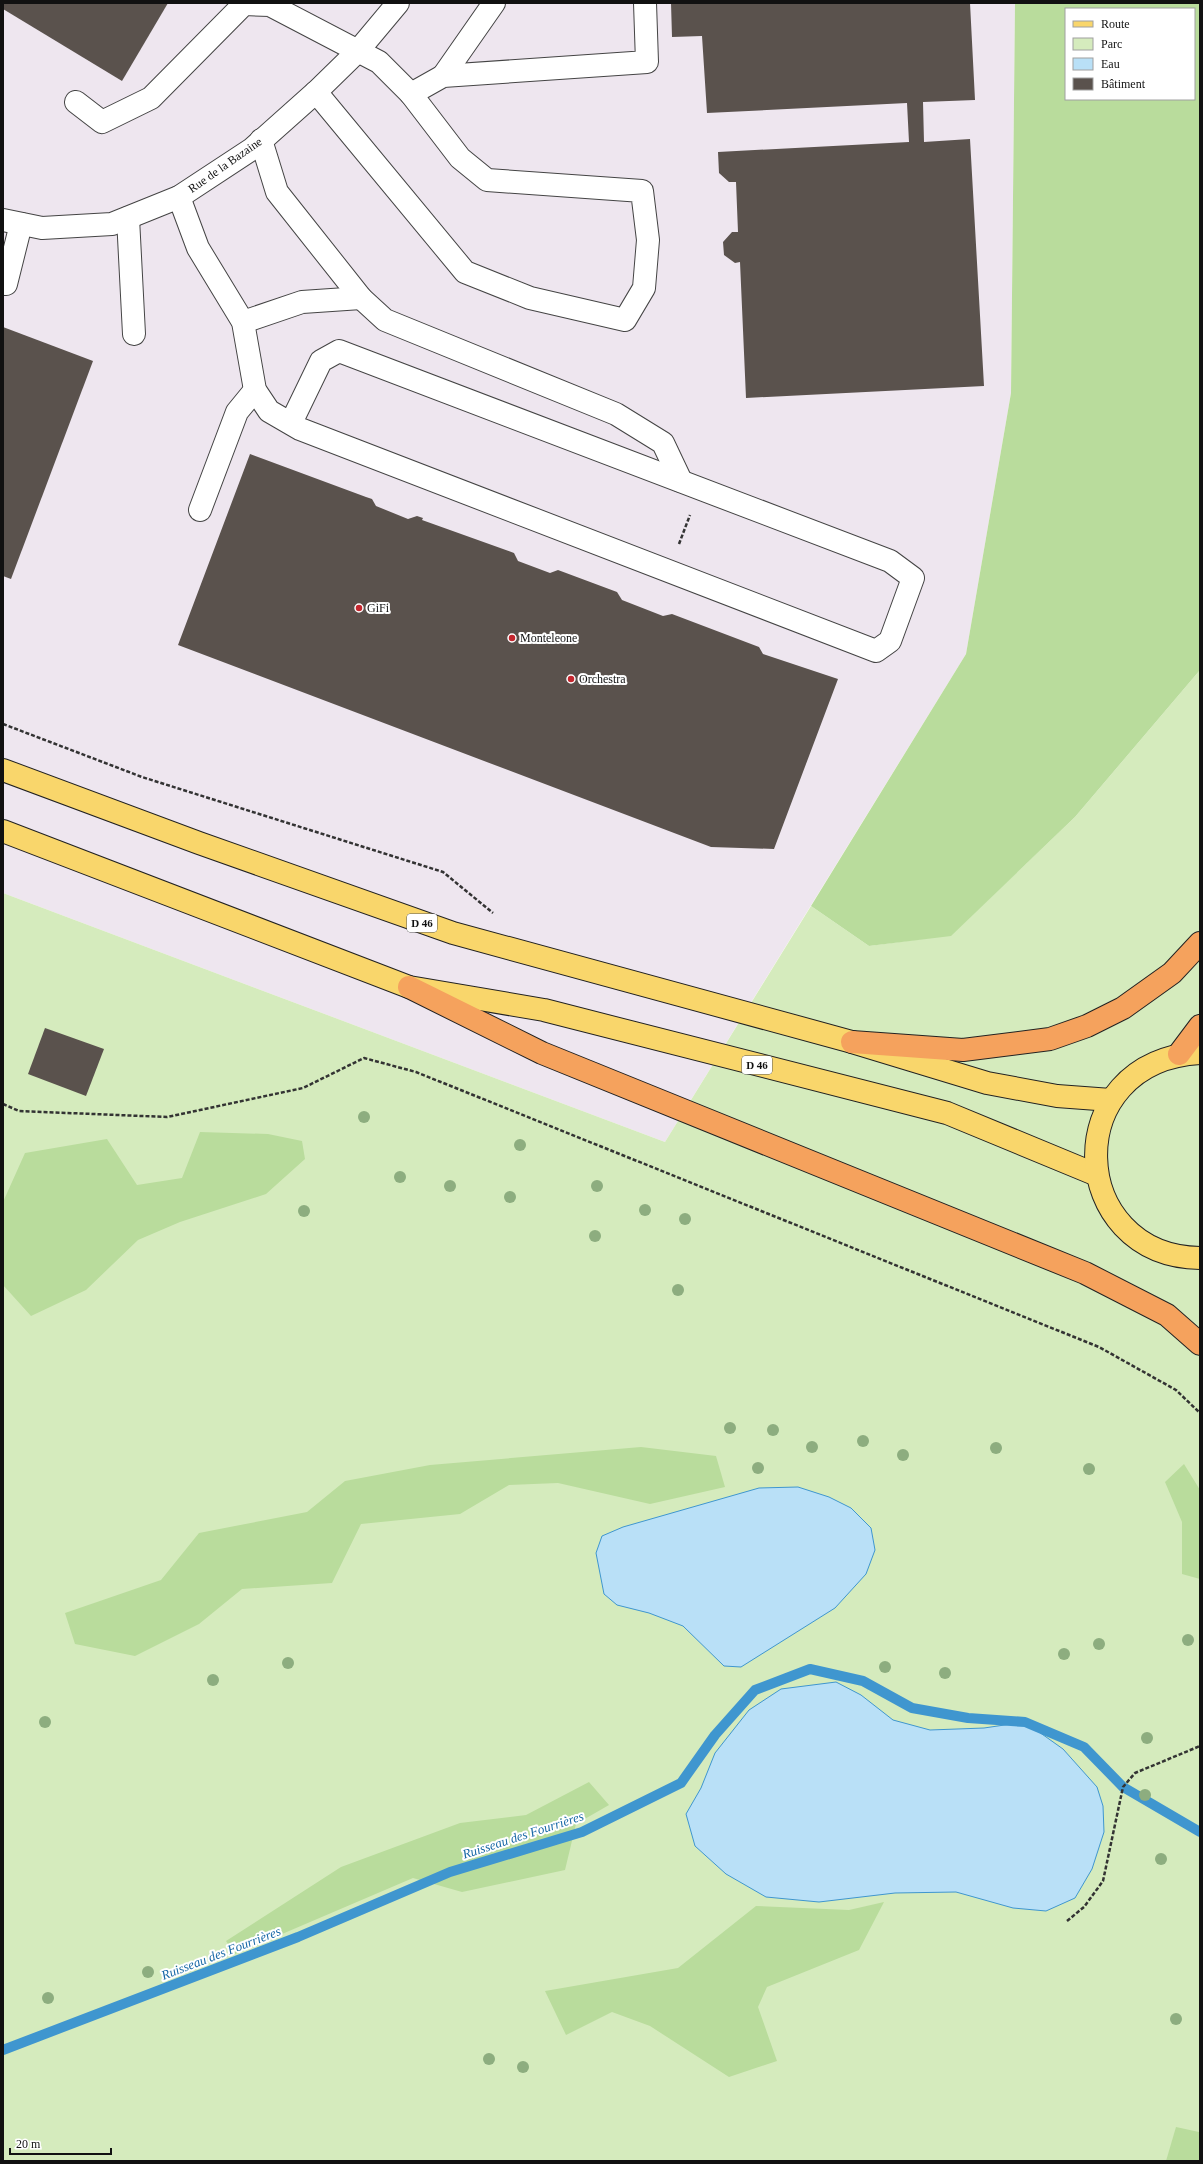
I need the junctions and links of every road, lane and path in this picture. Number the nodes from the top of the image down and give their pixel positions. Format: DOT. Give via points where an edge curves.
graph roads {
  1 [pos="398,3"];
  2 [pos="494,3"];
  3 [pos="645,3"];
  4 [pos="357,52"];
  5 [pos="443,76"];
  6 [pos="316,92"];
  7 [pos="411,94"];
  8 [pos="76,102"];
  9 [pos="261,140"];
  10 [pos="179,197"];
  11 [pos="128,218"];
  12 [pos="12,222"];
  13 [pos="6,284"];
  14 [pos="361,298"];
  15 [pos="243,322"];
  16 [pos="134,334"];
  17 [pos="255,390"];
  18 [pos="291,423"];
  19 [pos="690,484"];
  20 [pos="200,510"];
  21 [pos="669,571"];
  22 [pos="3,724"];
  23 [pos="3,770"];
  24 [pos="3,831"];
  25 [pos="494,914"];
  26 [pos="1200,944"];
  27 [pos="409,987"];
  28 [pos="1200,1026"];
  29 [pos="852,1042"];
  30 [pos="1189,1054"];
  31 [pos="1112,1100"];
  32 [pos="3,1104"];
  33 [pos="1097,1175"];
  34 [pos="1200,1258"];
  35 [pos="1200,1344"];
  36 [pos="1200,1414"];
  37 [pos="1200,1746"];
  38 [pos="1067,1921"];
  1 -- 4 [label="street, Rue de la Bazaine"];
  2 -- 5 [label="street"];
  3 -- 5 [label="street" via="648,62"];
  4 -- 6 [label="street, Rue de la Bazaine"];
  4 -- 7 [label="street" via="380,62"];
  4 -- 8 [label="street" via="270,5 244,4 152,98 102,122"];
  5 -- 7 [label="street"];
  6 -- 7 [label="street" via="465,272 530,298 625,320 644,288 648,240 642,190 487,180 460,158"];
  6 -- 9 [label="street, Rue de la Bazaine"];
  9 -- 10 [label="street, Rue de la Bazaine" via="252,149"];
  9 -- 14 [label="street" via="277,192"];
  10 -- 11 [label="street, Rue de la Bazaine"];
  10 -- 15 [label="street" via="198,248"];
  11 -- 12 [label="street, Rue de la Bazaine" via="112,224 42,228"];
  11 -- 16 [label="street"];
  12 -- 13 [label="street"];
  14 -- 15 [label="street" via="302,302"];
  14 -- 19 [label="street" via="385,320 616,414 664,443"];
  15 -- 17 [label="street"];
  17 -- 18 [label="street" via="269,411"];
  17 -- 20 [label="street" via="237,412"];
  18 -- 19 [label="street" via="321,361 339,351"];
  18 -- 21 [label="street" via="308,432"];
  19 -- 21 [label="path"];
  19 -- 21 [label="street" via="890,561 913,578 890,642 876,650"];
  22 -- 25 [label="path" via="142,777 443,872"];
  23 -- 29 [label="main road, D 46" via="453,934"];
  24 -- 27 [label="main road, D 46"];
  26 -- 29 [label="highway" via="1172,973 1123,1008 1087,1026 1050,1039 963,1050"];
  27 -- 33 [label="main road, D 46" via="544,1010 947,1113"];
  27 -- 35 [label="highway" via="542,1054 1085,1273 1167,1315"];
  28 -- 30 [label="highway"];
  29 -- 31 [label="main road, D 46" via="987,1083 1057,1096"];
  30 -- 31 [label="main road" via="1152,1063 1129,1078"];
  31 -- 33 [label="main road" via="1100,1123 1095,1149"];
  32 -- 36 [label="path" via="19,1111 167,1117 303,1088 364,1058 408,1070 1099,1347 1176,1390"];
  33 -- 34 [label="main road" via="1107,1204 1126,1230 1152,1248 1182,1258"];
  37 -- 38 [label="path" via="1135,1773 1123,1787 1103,1880 1084,1907"];
}
